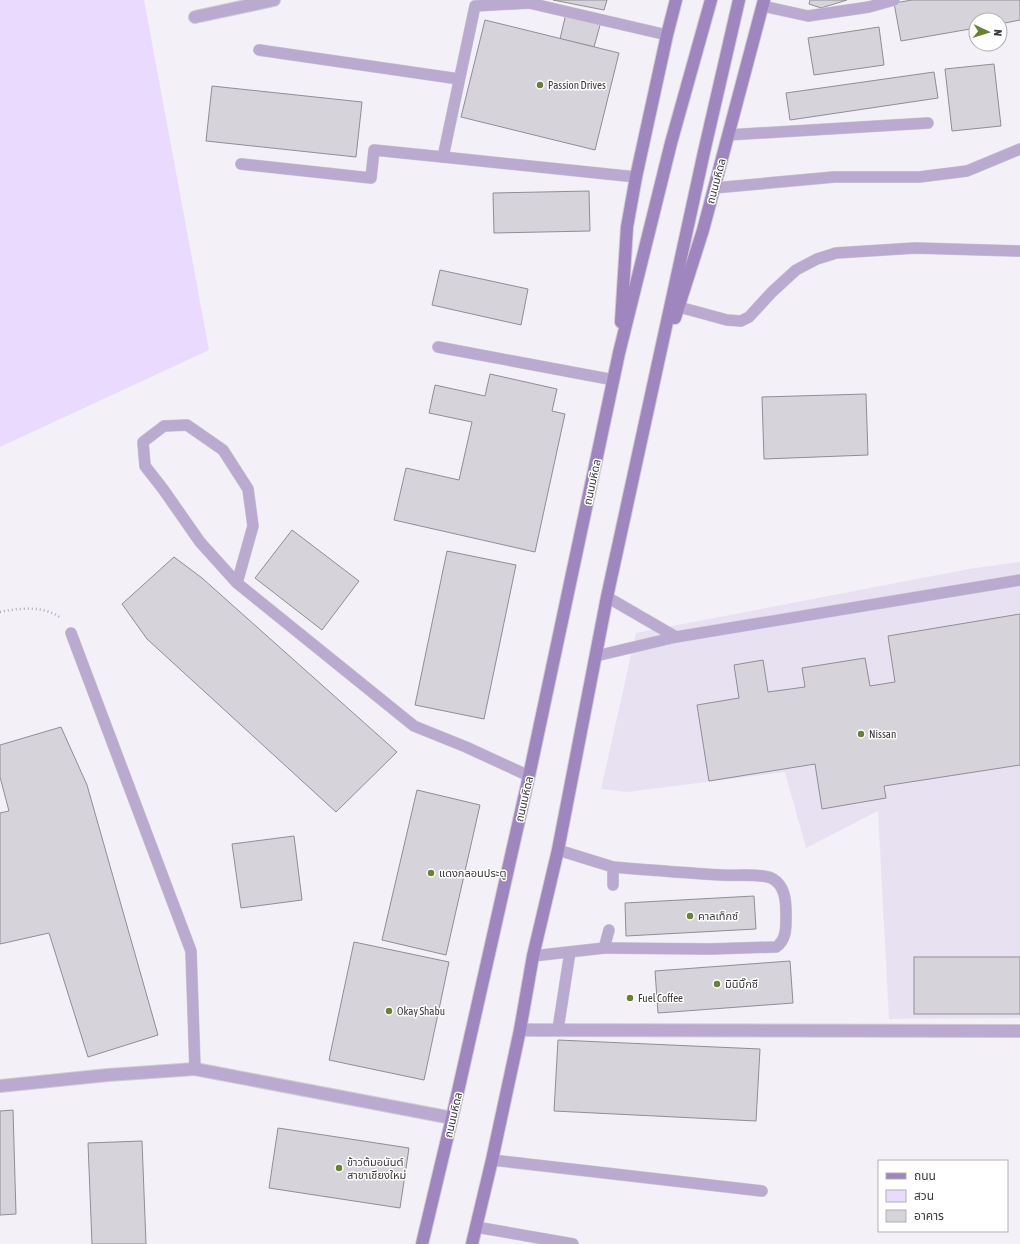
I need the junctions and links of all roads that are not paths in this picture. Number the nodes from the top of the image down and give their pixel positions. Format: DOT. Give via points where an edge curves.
graph roads {
  1 [pos="274,0"];
  2 [pos="676,0"];
  3 [pos="711,0"];
  4 [pos="739,0"];
  5 [pos="894,0"];
  6 [pos="764,3"];
  7 [pos="195,18"];
  8 [pos="667,35"];
  9 [pos="259,50"];
  10 [pos="459,80"];
  11 [pos="928,123"];
  12 [pos="728,135"];
  13 [pos="1020,149"];
  14 [pos="442,157"];
  15 [pos="241,164"];
  16 [pos="636,177"];
  17 [pos="714,188"];
  18 [pos="1020,251"];
  19 [pos="679,307"];
  20 [pos="438,347"];
  21 [pos="620,353"];
  22 [pos="614,380"];
  23 [pos="654,384"];
  24 [pos="1020,580"];
  25 [pos="237,583"];
  26 [pos="607,597"];
  27 [pos="71,633"];
  28 [pos="676,637"];
  29 [pos="596,656"];
  30 [pos="529,776"];
  31 [pos="558,850"];
  32 [pos="613,867"];
  33 [pos="613,885"];
  34 [pos="609,930"];
  35 [pos="604,948"];
  36 [pos="570,952"];
  37 [pos="533,956"];
  38 [pos="558,1029"];
  39 [pos="520,1030"];
  40 [pos="1020,1031"];
  41 [pos="195,1069"];
  42 [pos="0,1086"];
  43 [pos="452,1118"];
  44 [pos="492,1160"];
  45 [pos="762,1191"];
  46 [pos="476,1227"];
  47 [pos="422,1244"];
  48 [pos="472,1244"];
  49 [pos="573,1244"];
  1 -- 7 [label="street"];
  2 -- 8 [label="main road, ถนนมหิดล"];
  3 -- 21 [label="main road, ถนนมหิดล" via="671,143"];
  4 -- 23 [label="main road, ถนนมหิดล"];
  5 -- 6 [label="lane" via="869,7 808,16"];
  6 -- 12 [label="main road, ถนนมหิดล"];
  8 -- 10 [label="lane" via="529,3 476,6"];
  8 -- 16 [label="main road, ถนนมหิดล"];
  9 -- 10 [label="lane"];
  10 -- 14 [label="lane"];
  11 -- 12 [label="lane"];
  12 -- 17 [label="main road, ถนนมหิดล"];
  13 -- 17 [label="lane" via="967,171 919,177 834,177"];
  14 -- 15 [label="lane" via="374,150 371,178"];
  14 -- 16 [label="lane"];
  16 -- 21 [label="main road, ถนนมหิดล" via="627,227"];
  17 -- 19 [label="main road, ถนนมหิดล"];
  18 -- 19 [label="lane" via="916,248 836,253 796,270 749,317 741,321 727,320"];
  19 -- 23 [label="main road, ถนนมหิดล"];
  20 -- 22 [label="lane"];
  21 -- 22 [label="main road, ถนนมหิดล"];
  22 -- 30 [label="main road, ถนนมหิดล"];
  23 -- 26 [label="main road, ถนนมหิดล"];
  24 -- 28 [label="lane"];
  25 -- 25 [label="lane" via="200,542 145,466 143,442 164,426 187,425 223,450 248,489 253,526"];
  25 -- 30 [label="lane" via="414,726"];
  26 -- 28 [label="lane"];
  26 -- 29 [label="main road, ถนนมหิดล"];
  27 -- 41 [label="lane" via="191,951"];
  28 -- 29 [label="lane"];
  29 -- 31 [label="main road, ถนนมหิดล"];
  30 -- 43 [label="main road, ถนนมหิดล"];
  31 -- 32 [label="lane"];
  31 -- 37 [label="main road, ถนนมหิดล"];
  32 -- 33 [label="lane"];
  32 -- 35 [label="lane" via="773,878 783,890 786,905 785,932 781,944 776,947"];
  34 -- 35 [label="lane"];
  35 -- 36 [label="lane"];
  36 -- 37 [label="lane"];
  36 -- 38 [label="lane"];
  37 -- 39 [label="main road, ถนนมหิดล"];
  38 -- 39 [label="street"];
  38 -- 40 [label="street"];
  39 -- 44 [label="main road, ถนนมหิดล"];
  41 -- 42 [label="street"];
  41 -- 43 [label="street"];
  43 -- 47 [label="main road, ถนนมหิดล"];
  44 -- 45 [label="lane"];
  44 -- 46 [label="main road, ถนนมหิดล"];
  46 -- 48 [label="main road, ถนนมหิดล"];
  46 -- 49 [label="lane"];
}
